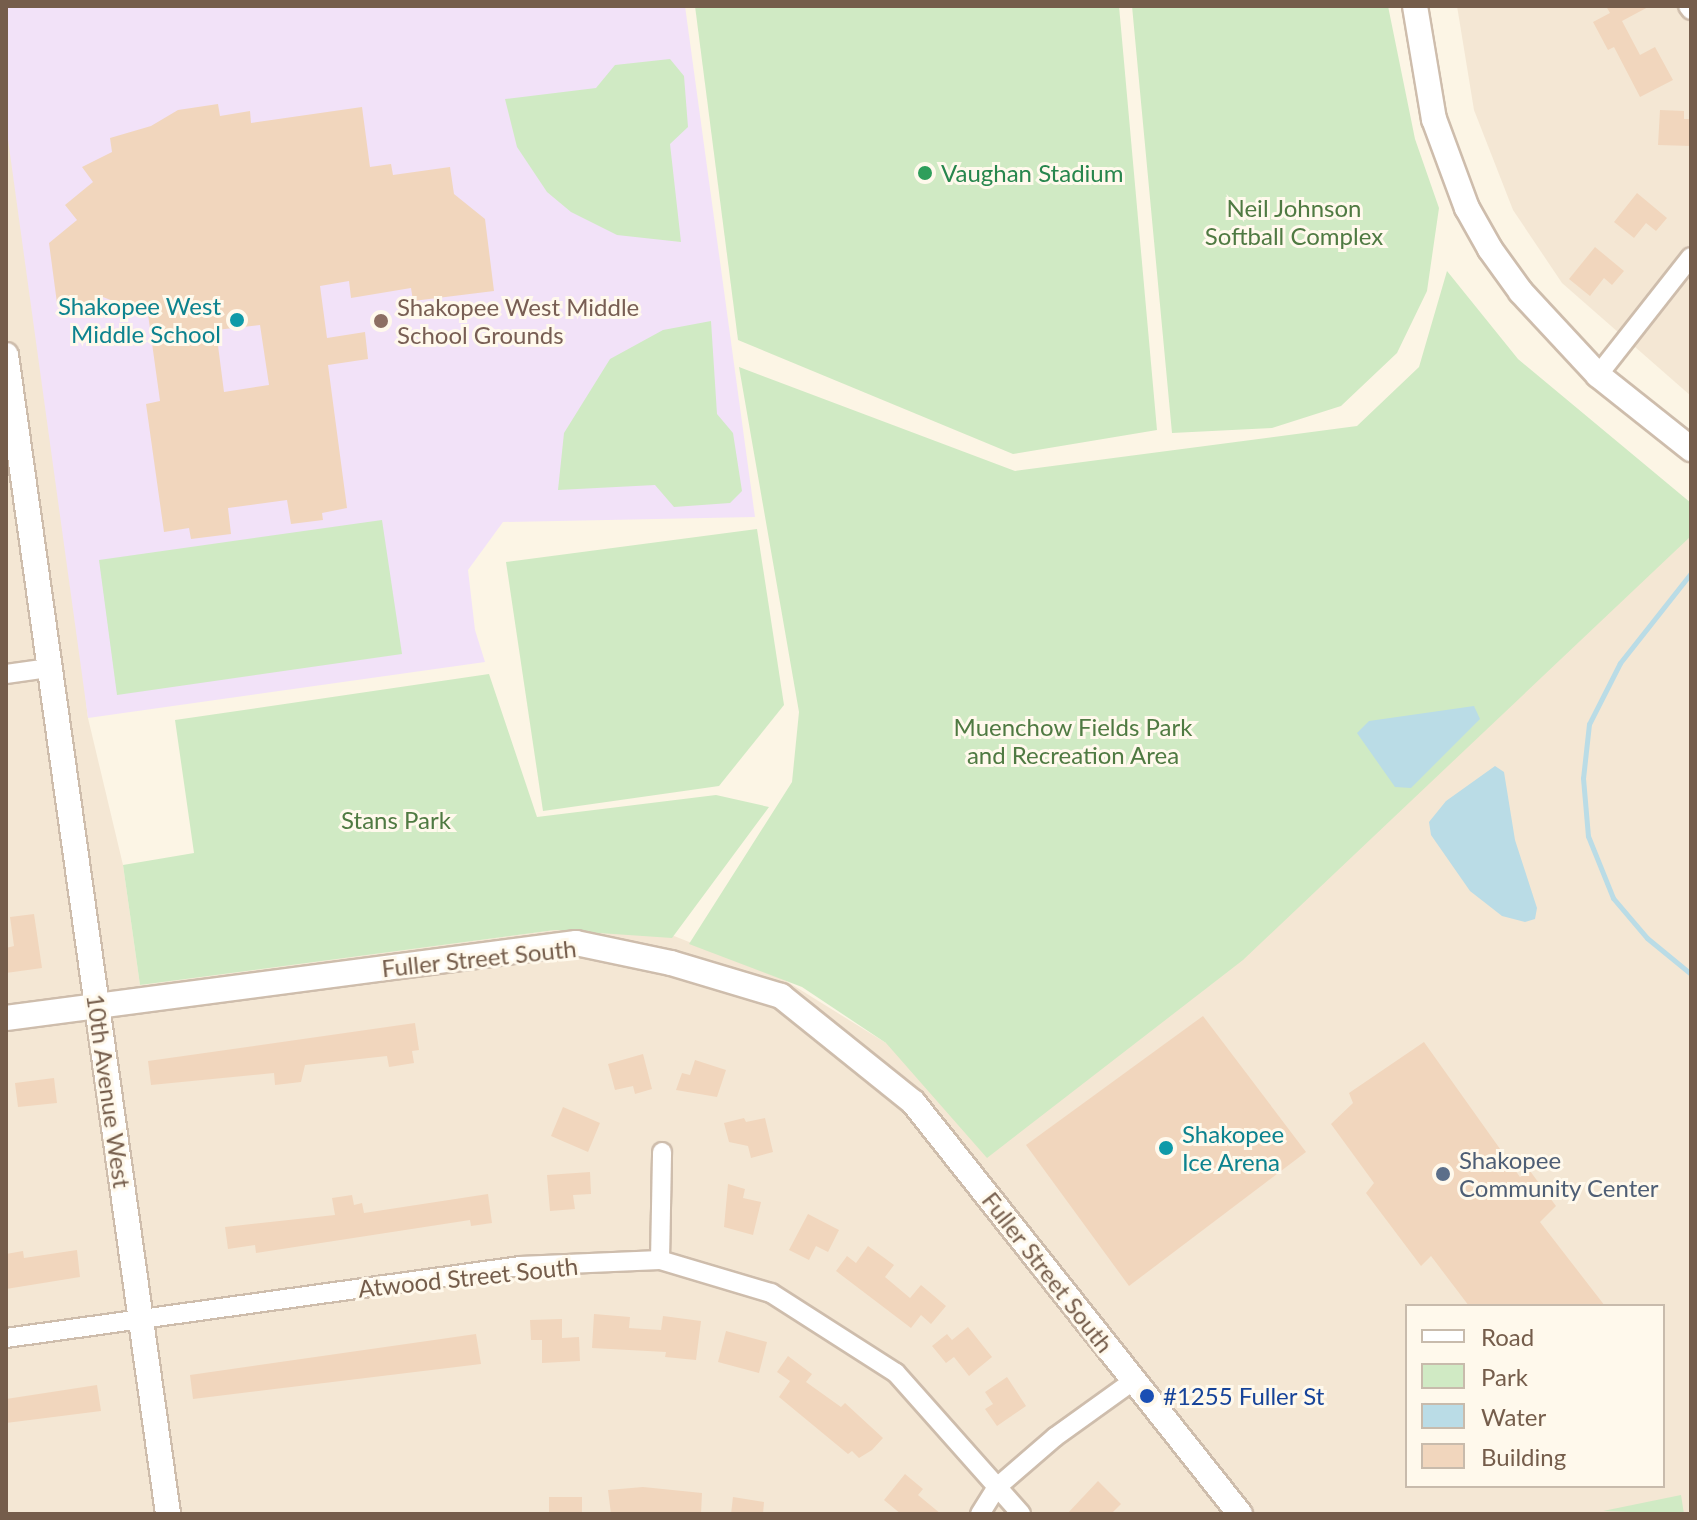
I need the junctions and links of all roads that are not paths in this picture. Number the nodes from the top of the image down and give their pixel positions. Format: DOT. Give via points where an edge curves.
graph roads {
  1 [pos="1415,6"];
  2 [pos="1691,257"];
  3 [pos="6,355"];
  4 [pos="1598,375"];
  5 [pos="1691,449"];
  6 [pos="48,668"];
  7 [pos="6,674"];
  8 [pos="97,1003"];
  9 [pos="6,1018"];
  10 [pos="662,1152"];
  11 [pos="660,1260"];
  12 [pos="141,1319"];
  13 [pos="6,1338"];
  14 [pos="1133,1381"];
  15 [pos="996,1488"];
  16 [pos="168,1514"];
  17 [pos="980,1514"];
  18 [pos="1021,1514"];
  19 [pos="1240,1514"];
  1 -- 4 [label="street" via="1434,119 1467,208 1521,292"];
  2 -- 4 [label="street"];
  3 -- 6 [label="street, 10th Avenue West"];
  4 -- 5 [label="street"];
  6 -- 7 [label="street"];
  6 -- 8 [label="street, 10th Avenue West"];
  8 -- 9 [label="street, Fuller Street South"];
  8 -- 12 [label="street, 10th Avenue West"];
  8 -- 14 [label="street, Fuller Street South" via="576,943 671,963 781,996 913,1102"];
  10 -- 11 [label="street"];
  11 -- 12 [label="street, Atwood Street South" via="520,1266"];
  11 -- 15 [label="street, Atwood Street South" via="771,1293 896,1373"];
  12 -- 13 [label="street, Atwood Street South"];
  12 -- 16 [label="street, 10th Avenue West"];
  14 -- 15 [label="street"];
  14 -- 19 [label="street, Fuller Street South"];
  15 -- 17 [label="street"];
  15 -- 18 [label="street, Atwood Street South"];
}
